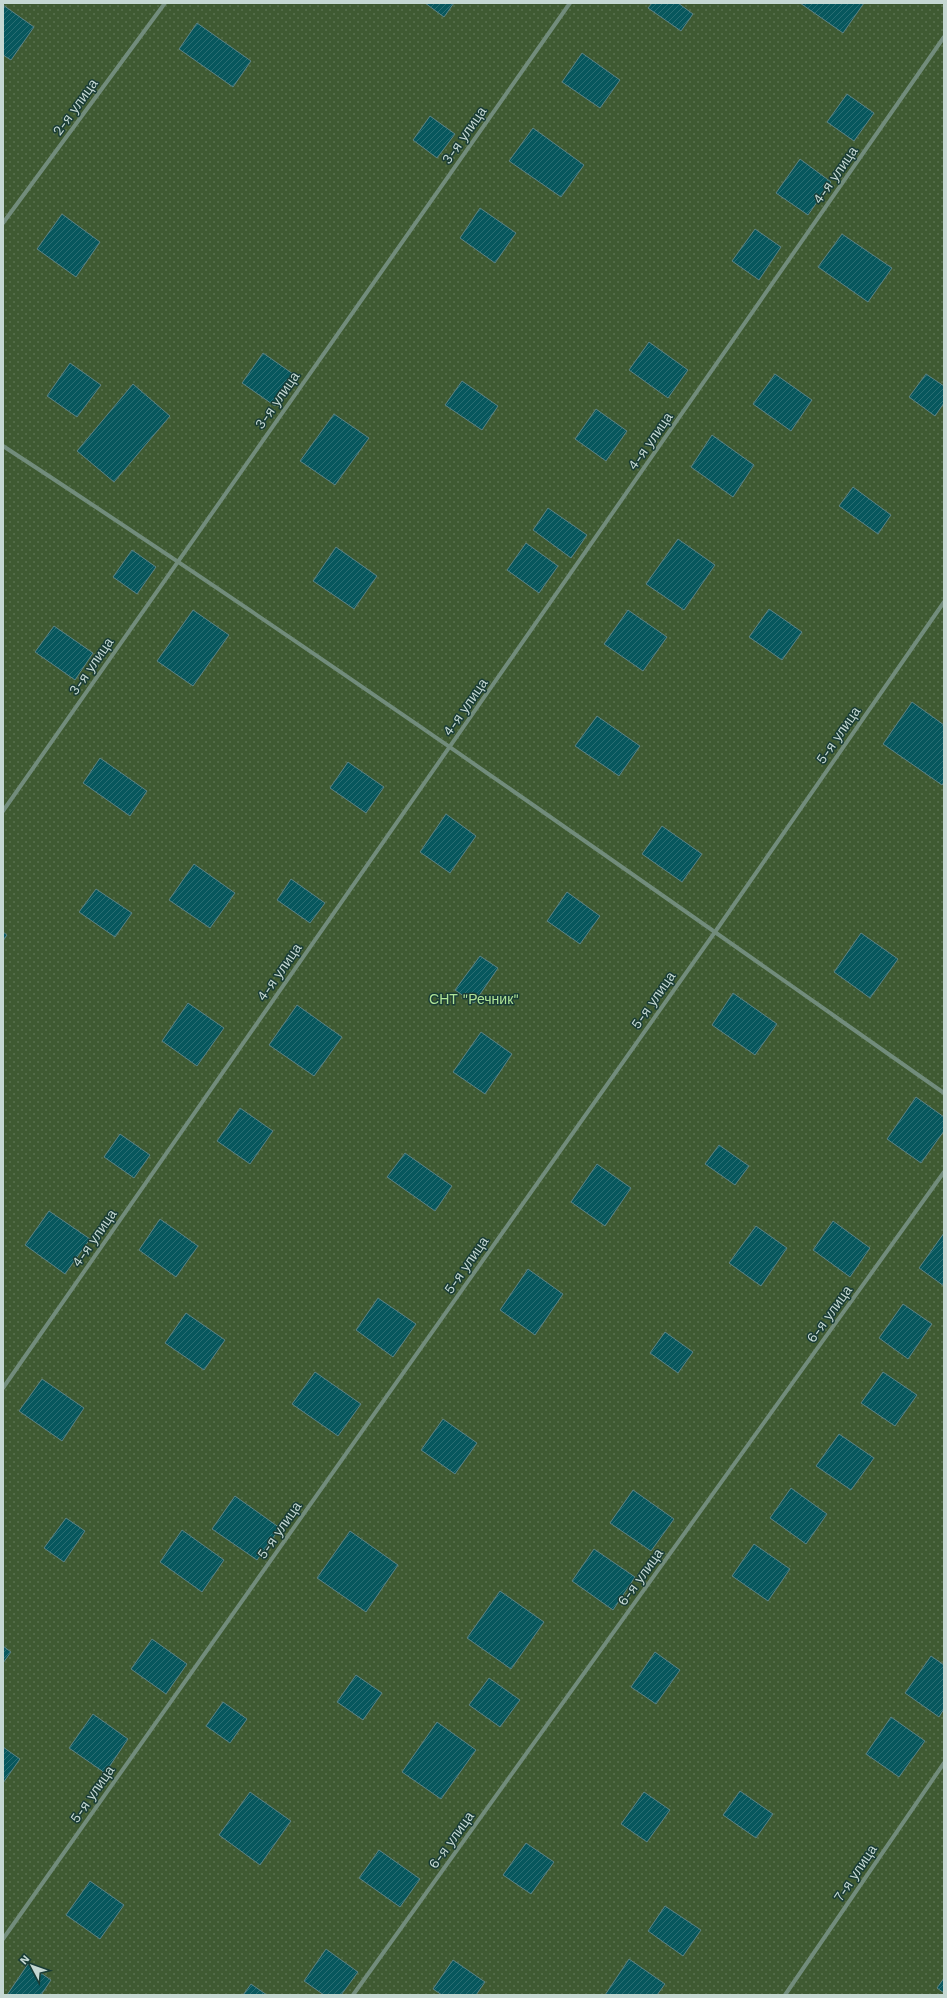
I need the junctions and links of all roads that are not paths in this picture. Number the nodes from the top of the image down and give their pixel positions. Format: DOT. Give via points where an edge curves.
graph roads {
  1 [pos="165,3"];
  2 [pos="570,3"];
  3 [pos="944,37"];
  4 [pos="3,223"];
  5 [pos="3,446"];
  6 [pos="178,560"];
  7 [pos="944,602"];
  8 [pos="451,747"];
  9 [pos="3,811"];
  10 [pos="715,932"];
  11 [pos="944,1092"];
  12 [pos="944,1172"];
  13 [pos="3,1388"];
  14 [pos="944,1763"];
  15 [pos="3,1939"];
  16 [pos="353,1995"];
  17 [pos="785,1995"];
  1 -- 4 [label="street, 2-я улица"];
  2 -- 6 [label="street, 3-я улица"];
  3 -- 8 [label="street, 4-я улица"];
  5 -- 6 [label="street"];
  6 -- 8 [label="street"];
  6 -- 9 [label="street, 3-я улица"];
  7 -- 10 [label="street, 5-я улица"];
  8 -- 10 [label="street"];
  8 -- 13 [label="street, 4-я улица"];
  10 -- 11 [label="street"];
  10 -- 15 [label="street, 5-я улица"];
  12 -- 16 [label="street, 6-я улица"];
  14 -- 17 [label="street, 7-я улица"];
}
